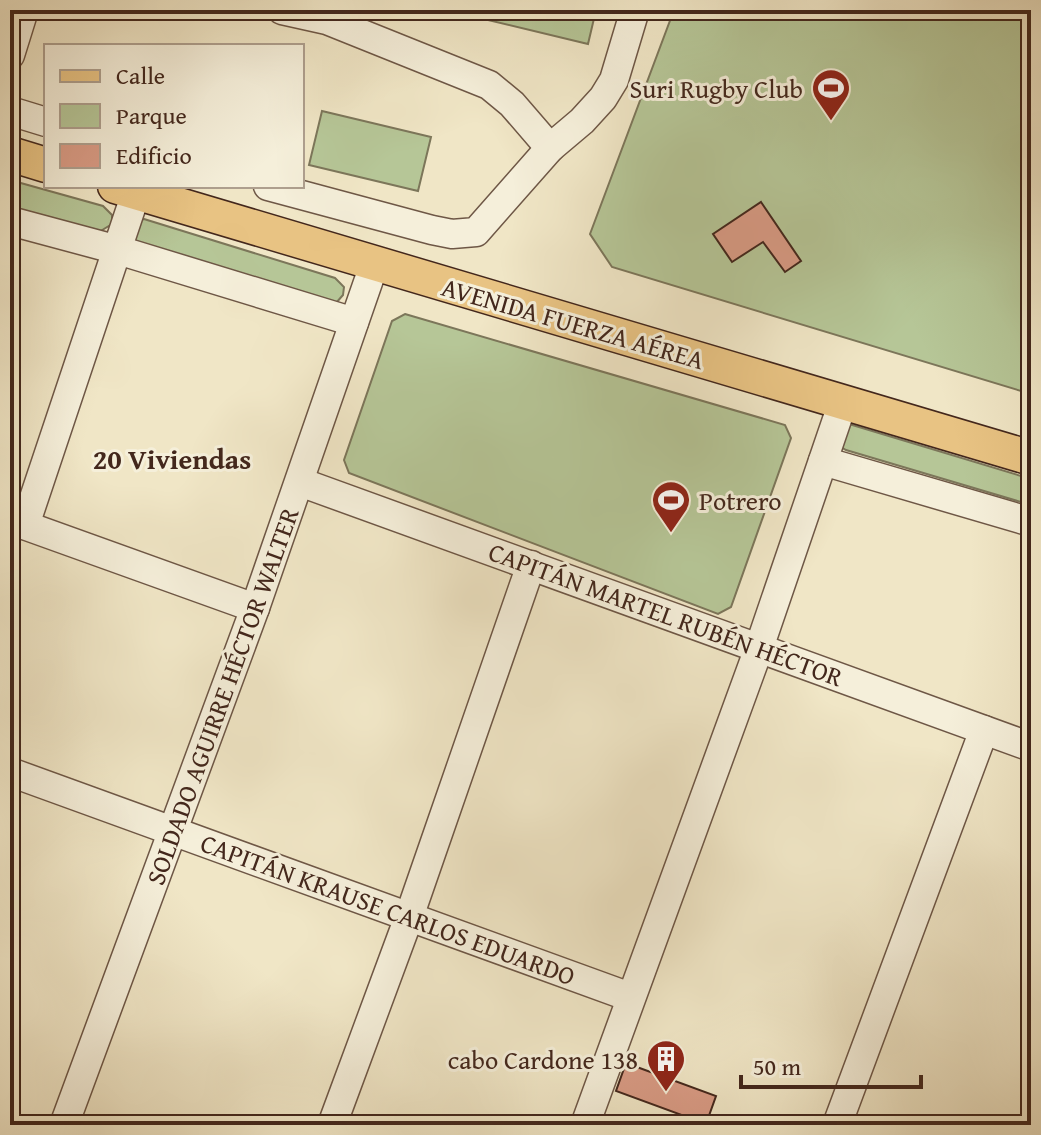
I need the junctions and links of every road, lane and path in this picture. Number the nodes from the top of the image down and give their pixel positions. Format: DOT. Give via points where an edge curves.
graph roads {
  1 [pos="24,10"];
  2 [pos="282,10"];
  3 [pos="635,10"];
  4 [pos="10,55"];
  5 [pos="10,111"];
  6 [pos="44,121"];
  7 [pos="550,148"];
  8 [pos="10,154"];
  9 [pos="44,164"];
  10 [pos="275,188"];
  11 [pos="125,189"];
  12 [pos="10,221"];
  13 [pos="118,250"];
  14 [pos="374,265"];
  15 [pos="354,322"];
  16 [pos="843,402"];
  17 [pos="1031,458"];
  18 [pos="823,461"];
  19 [pos="300,482"];
  20 [pos="18,522"];
  21 [pos="1031,522"];
  22 [pos="531,565"];
  23 [pos="255,608"];
  24 [pos="759,648"];
  25 [pos="984,730"];
  26 [pos="1031,747"];
  27 [pos="10,772"];
  28 [pos="173,831"];
  29 [pos="409,917"];
  30 [pos="630,997"];
  31 [pos="64,1125"];
  32 [pos="332,1125"];
  33 [pos="585,1125"];
  34 [pos="837,1125"];
  1 -- 4 [label="street"];
  2 -- 7 [label="street" via="327,20 489,85"];
  3 -- 7 [label="street" via="614,80 603,98"];
  5 -- 6 [label="street"];
  7 -- 10 [label="street" via="476,232 432,230"];
  8 -- 9 [label="main road"];
  11 -- 13 [label="street"];
  11 -- 14 [label="main road, AVENIDA FUERZA AÉREA"];
  12 -- 13 [label="street"];
  13 -- 15 [label="street"];
  13 -- 20 [label="street"];
  14 -- 15 [label="street, SOLDADO AGUIRRE HÉCTOR WALTER"];
  14 -- 16 [label="main road, AVENIDA FUERZA AÉREA"];
  15 -- 19 [label="street, SOLDADO AGUIRRE HÉCTOR WALTER"];
  16 -- 17 [label="main road, AVENIDA FUERZA AÉREA"];
  16 -- 18 [label="street"];
  18 -- 21 [label="street"];
  18 -- 24 [label="street"];
  19 -- 22 [label="street, CAPITÁN MARTEL RUBÉN HÉCTOR"];
  19 -- 23 [label="street, SOLDADO AGUIRRE HÉCTOR WALTER"];
  20 -- 23 [label="street"];
  22 -- 24 [label="street, CAPITÁN MARTEL RUBÉN HÉCTOR"];
  22 -- 29 [label="street"];
  23 -- 28 [label="street, SOLDADO AGUIRRE HÉCTOR WALTER"];
  24 -- 25 [label="street, CAPITÁN MARTEL RUBÉN HÉCTOR"];
  24 -- 30 [label="street"];
  25 -- 26 [label="street, CAPITÁN MARTEL RUBÉN HÉCTOR"];
  25 -- 34 [label="street"];
  27 -- 28 [label="street, CAPITÁN KRAUSE CARLOS EDUARDO"];
  28 -- 29 [label="street, CAPITÁN KRAUSE CARLOS EDUARDO"];
  28 -- 31 [label="street, SOLDADO AGUIRRE HÉCTOR WALTER"];
  29 -- 30 [label="street, CAPITÁN KRAUSE CARLOS EDUARDO"];
  29 -- 32 [label="street"];
  30 -- 33 [label="street"];
}
